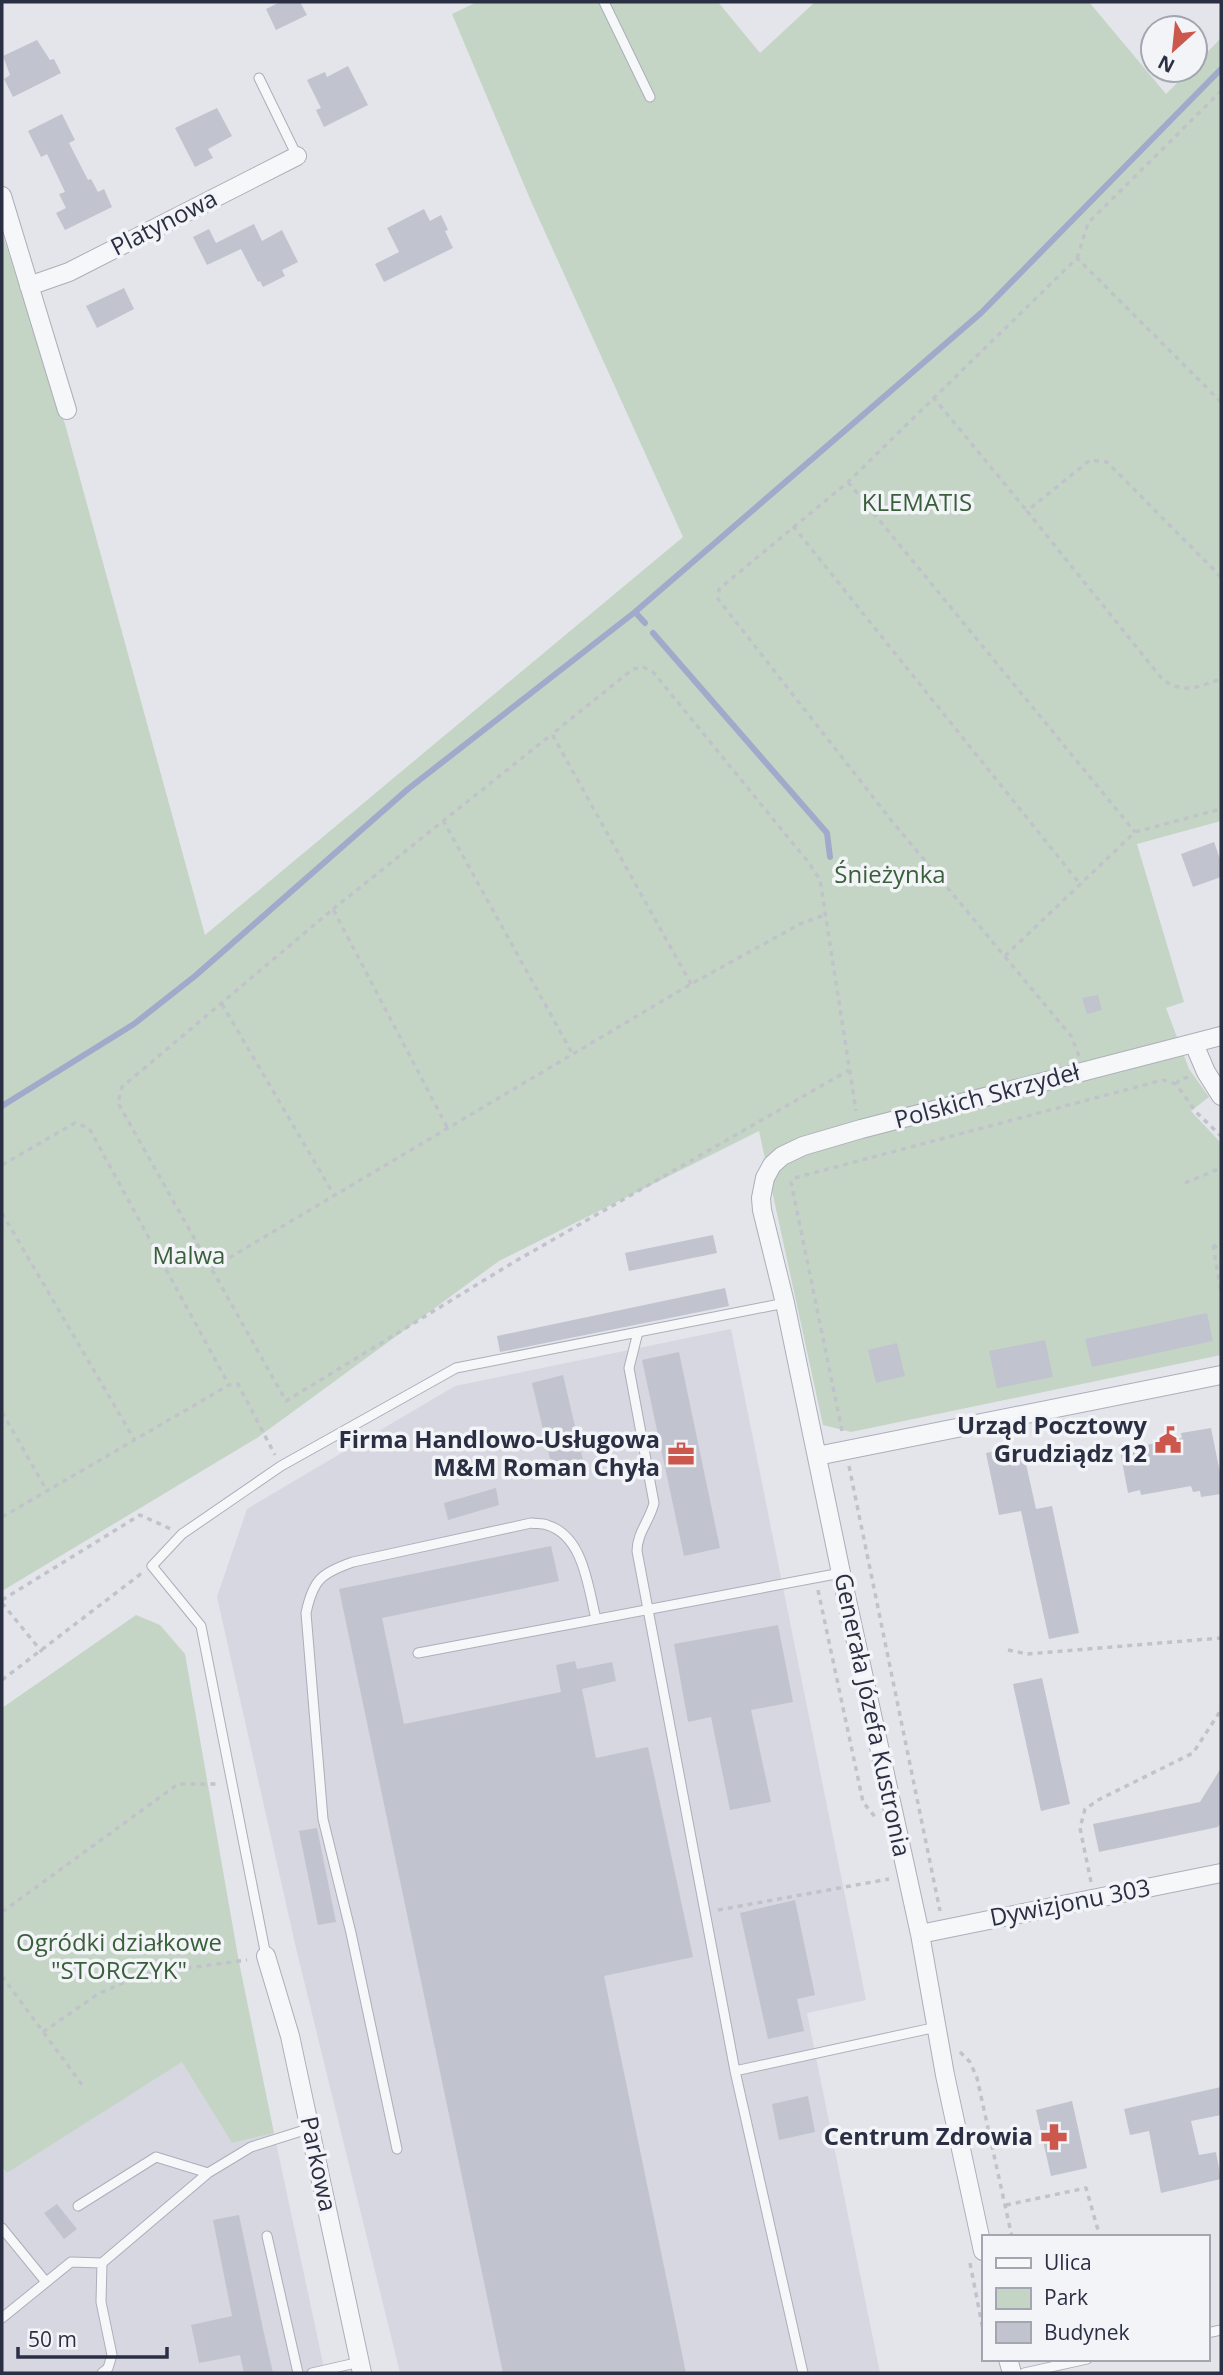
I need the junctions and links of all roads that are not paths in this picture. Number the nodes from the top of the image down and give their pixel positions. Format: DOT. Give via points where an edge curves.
graph roads {
  1 [pos="604,2"];
  2 [pos="259,78"];
  3 [pos="650,97"];
  4 [pos="298,156"];
  5 [pos="2,196"];
  6 [pos="29,286"];
  7 [pos="67,410"];
  8 [pos="1221,1036"];
  9 [pos="1194,1044"];
  10 [pos="1221,1097"];
  11 [pos="765,1178"];
  12 [pos="785,1303"];
  13 [pos="638,1332"];
  14 [pos="1221,1374"];
  15 [pos="817,1456"];
  16 [pos="841,1573"];
  17 [pos="647,1609"];
  18 [pos="596,1619"];
  19 [pos="418,1653"];
  20 [pos="1221,1873"];
  21 [pos="919,1934"];
  22 [pos="267,1956"];
  23 [pos="937,2027"];
  24 [pos="735,2071"];
  25 [pos="311,2128"];
  26 [pos="397,2149"];
  27 [pos="208,2174"];
  28 [pos="78,2206"];
  29 [pos="2,2228"];
  30 [pos="267,2236"];
  31 [pos="982,2246"];
  32 [pos="103,2263"];
  33 [pos="46,2281"];
  34 [pos="2,2318"];
  35 [pos="1078,2361"];
  36 [pos="361,2368"];
  37 [pos="102,2373"];
  38 [pos="298,2373"];
  39 [pos="312,2373"];
  40 [pos="803,2373"];
  41 [pos="1024,2373"];
  1 -- 3 [label="lane"];
  2 -- 4 [label="lane"];
  4 -- 6 [label="street, Platynowa" via="69,272"];
  5 -- 6 [label="street"];
  6 -- 7 [label="street"];
  8 -- 9 [label="street, Polskich Skrzydeł"];
  9 -- 10 [label="street"];
  9 -- 11 [label="street, Polskich Skrzydeł" via="803,1146 782,1156"];
  11 -- 12 [label="street, Generała Józefa Kustronia" via="762,1210"];
  12 -- 13 [label="lane"];
  12 -- 15 [label="street, Generała Józefa Kustronia"];
  13 -- 17 [label="lane" via="629,1368 654,1503 637,1540"];
  13 -- 22 [label="lane" via="456,1368 281,1466 182,1534 152,1566 201,1626"];
  14 -- 15 [label="street"];
  15 -- 16 [label="street, Generała Józefa Kustronia"];
  16 -- 17 [label="lane"];
  16 -- 21 [label="street, Generała Józefa Kustronia"];
  17 -- 18 [label="lane"];
  17 -- 24 [label="lane"];
  18 -- 19 [label="lane"];
  18 -- 26 [label="lane" via="580,1557 560,1532 547,1525 531,1524 353,1562 319,1578 310,1591 306,1614 323,1819"];
  20 -- 21 [label="street, Dywizjonu 303"];
  21 -- 23 [label="street, Generała Józefa Kustronia"];
  22 -- 25 [label="street, Parkowa"];
  23 -- 24 [label="lane"];
  23 -- 31 [label="street, Generała Józefa Kustronia"];
  24 -- 40 [label="lane"];
  25 -- 27 [label="lane" via="251,2147"];
  25 -- 36 [label="street, Parkowa"];
  27 -- 28 [label="lane" via="156,2157"];
  27 -- 32 [label="lane"];
  29 -- 33 [label="lane"];
  30 -- 38 [label="lane"];
  32 -- 33 [label="lane" via="71,2262"];
  32 -- 37 [label="lane" via="101,2302 112,2355"];
  33 -- 34 [label="lane"];
  35 -- 41 [label="lane"];
  36 -- 39 [label="lane"];
}
